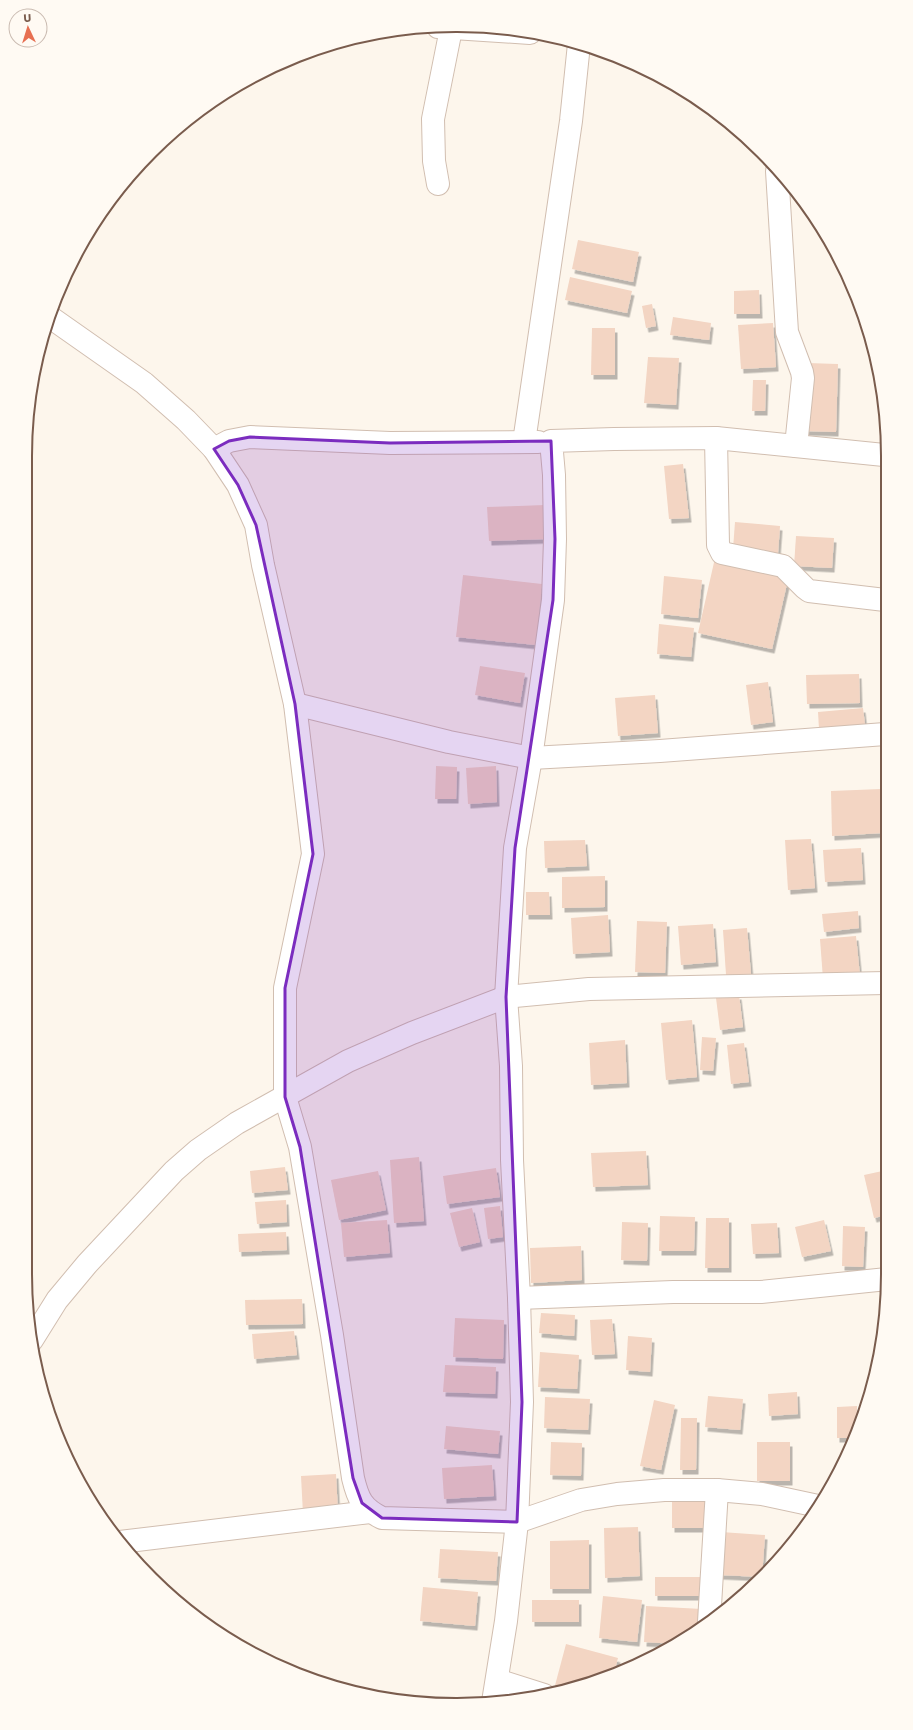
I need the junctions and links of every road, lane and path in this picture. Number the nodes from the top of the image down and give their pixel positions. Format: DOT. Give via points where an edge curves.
graph roads {
  1 [pos="444,32"];
  2 [pos="579,50"];
  3 [pos="777,179"];
  4 [pos="438,184"];
  5 [pos="55,320"];
  6 [pos="716,438"];
  7 [pos="550,441"];
  8 [pos="524,442"];
  9 [pos="796,446"];
  10 [pos="214,449"];
  11 [pos="881,455"];
  12 [pos="881,600"];
  13 [pos="295,704"];
  14 [pos="881,734"];
  15 [pos="531,758"];
  16 [pos="881,983"];
  17 [pos="506,998"];
  18 [pos="285,1097"];
  19 [pos="881,1280"];
  20 [pos="519,1298"];
  21 [pos="37,1333"];
  22 [pos="717,1490"];
  23 [pos="812,1505"];
  24 [pos="370,1512"];
  25 [pos="517,1522"];
  26 [pos="127,1541"];
  27 [pos="709,1614"];
  28 [pos="497,1680"];
  29 [pos="532,1691"];
  30 [pos="494,1696"];
  1 -- 4 [label="street" via="433,119 434,161"];
  2 -- 8 [label="street"];
  3 -- 9 [label="street" via="787,332 803,378"];
  5 -- 10 [label="street" via="144,383"];
  6 -- 7 [label="street"];
  6 -- 9 [label="street"];
  6 -- 12 [label="street" via="718,544 722,553 783,566 810,591"];
  7 -- 8 [label="street"];
  7 -- 15 [label="street" via="554,475 553,600"];
  8 -- 10 [label="street" via="390,443 250,437 229,441"];
  9 -- 11 [label="street"];
  10 -- 13 [label="street" via="238,485 256,525"];
  13 -- 15 [label="street" via="449,742"];
  13 -- 18 [label="street" via="313,854 285,988"];
  14 -- 15 [label="street"];
  15 -- 17 [label="street" via="516,848"];
  16 -- 17 [label="street" via="589,989"];
  17 -- 18 [label="street" via="412,1033 348,1061"];
  17 -- 20 [label="street" via="511,1066 512,1160"];
  18 -- 21 [label="street" via="237,1123 174,1170 87,1264 57,1300"];
  18 -- 24 [label="street" via="300,1147 353,1478 359,1498"];
  19 -- 20 [label="street" via="761,1292 673,1292"];
  20 -- 25 [label="street" via="522,1402"];
  22 -- 23 [label="street" via="762,1494"];
  22 -- 25 [label="street" via="664,1490 617,1494 581,1500"];
  22 -- 27 [label="street"];
  24 -- 25 [label="street" via="382,1518"];
  24 -- 26 [label="street"];
  25 -- 28 [label="street"];
  28 -- 29 [label="street"];
  28 -- 30 [label="street"];
}
